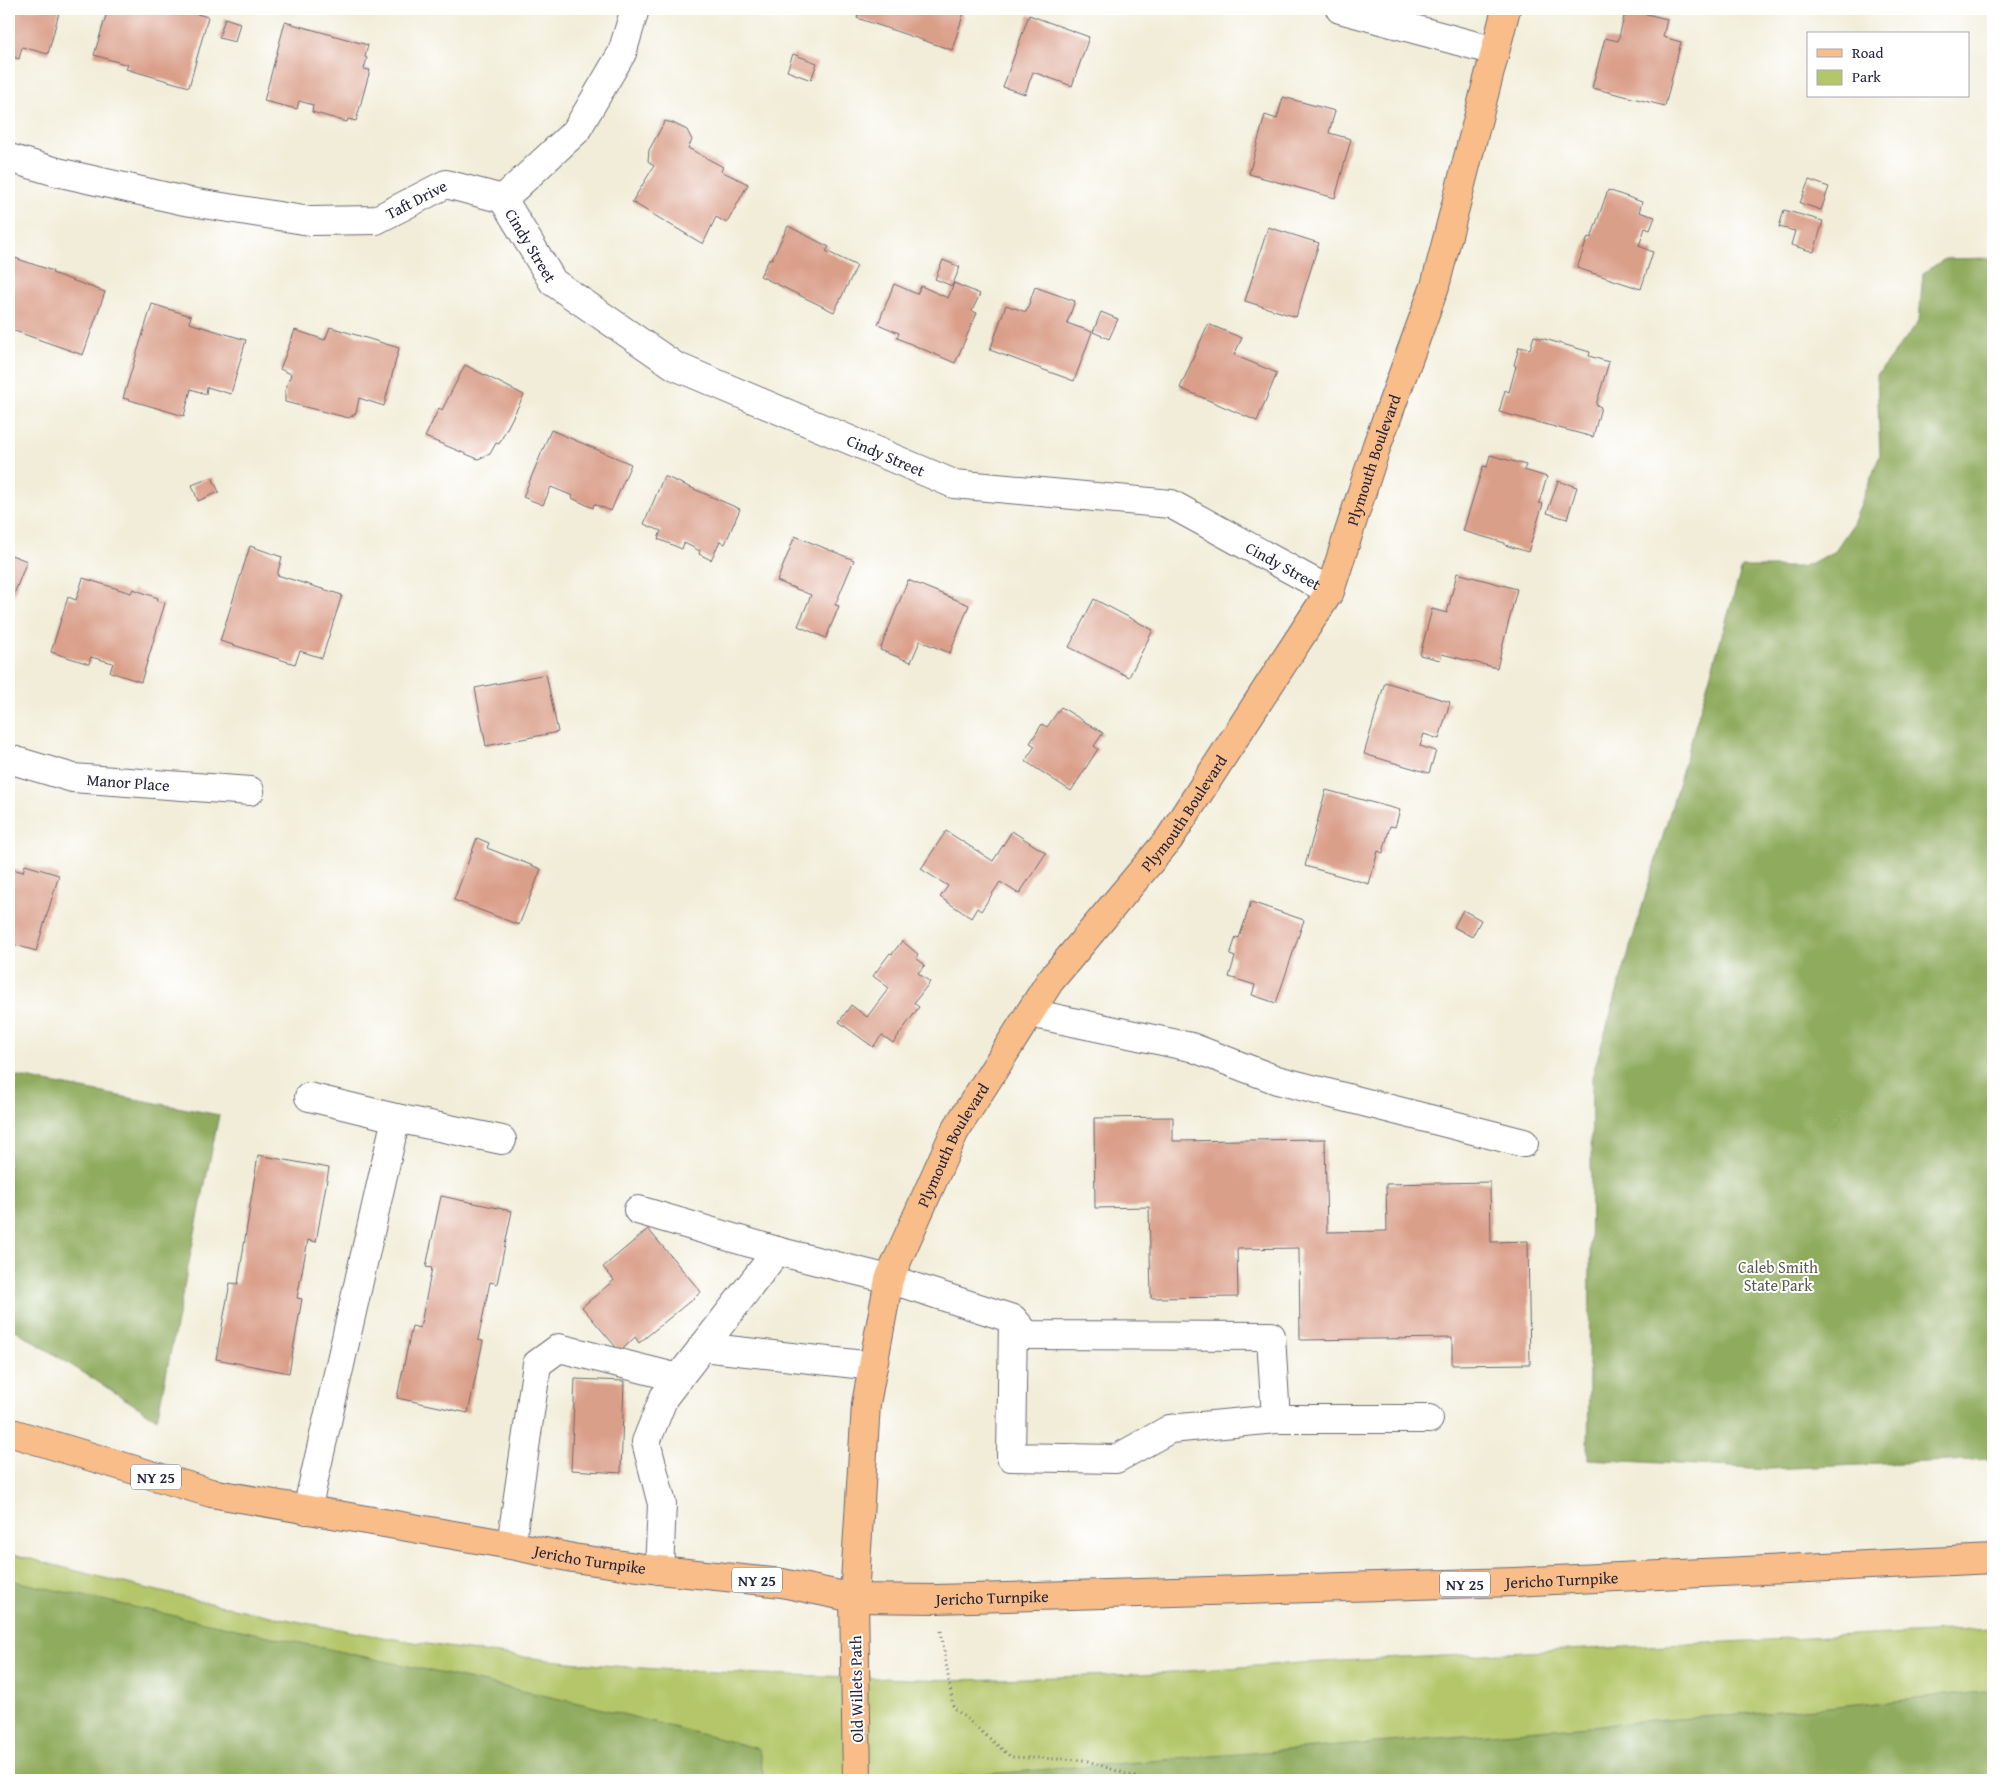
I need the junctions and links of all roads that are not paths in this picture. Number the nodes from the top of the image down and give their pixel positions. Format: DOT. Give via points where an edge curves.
graph roads {
  1 [pos="635,9"];
  2 [pos="1340,9"];
  3 [pos="1506,9"];
  4 [pos="1495,51"];
  5 [pos="9,158"];
  6 [pos="503,199"];
  7 [pos="1330,591"];
  8 [pos="9,759"];
  9 [pos="250,791"];
  10 [pos="1030,1013"];
  11 [pos="309,1097"];
  12 [pos="396,1118"];
  13 [pos="502,1140"];
  14 [pos="1524,1143"];
  15 [pos="638,1210"];
  16 [pos="777,1251"];
  17 [pos="889,1279"];
  18 [pos="1013,1319"];
  19 [pos="702,1347"];
  20 [pos="873,1366"];
  21 [pos="679,1378"];
  22 [pos="1276,1419"];
  23 [pos="1429,1419"];
  24 [pos="9,1432"];
  25 [pos="307,1510"];
  26 [pos="511,1545"];
  27 [pos="1993,1559"];
  28 [pos="659,1570"];
  29 [pos="854,1598"];
  30 [pos="857,1780"];
  1 -- 6 [label="street" via="622,53 576,131"];
  2 -- 4 [label="street"];
  3 -- 4 [label="main road, Plymouth Boulevard"];
  4 -- 7 [label="main road, Plymouth Boulevard" via="1435,286 1377,445"];
  5 -- 6 [label="street, Taft Drive" via="185,201 310,221 376,220 446,184"];
  6 -- 7 [label="street, Cindy Street" via="553,282 675,366 954,484 1171,504"];
  7 -- 10 [label="main road, Plymouth Boulevard" via="1169,839 1050,981"];
  8 -- 9 [label="street, Manor Place" via="73,778"];
  10 -- 14 [label="street" via="1191,1047 1277,1080"];
  10 -- 17 [label="main road, Plymouth Boulevard" via="956,1131"];
  11 -- 12 [label="street"];
  12 -- 13 [label="street"];
  12 -- 25 [label="street"];
  15 -- 16 [label="street"];
  16 -- 17 [label="street"];
  16 -- 19 [label="street"];
  17 -- 18 [label="street"];
  17 -- 20 [label="main road, Plymouth Boulevard"];
  18 -- 22 [label="street" via="1027,1335 1272,1336"];
  18 -- 22 [label="street" via="1011,1457 1116,1459 1170,1429"];
  19 -- 20 [label="street"];
  19 -- 21 [label="street"];
  20 -- 29 [label="main road, Plymouth Boulevard" via="866,1404"];
  21 -- 26 [label="street" via="559,1348 537,1364"];
  21 -- 28 [label="street" via="664,1397 646,1442 662,1504"];
  22 -- 23 [label="street"];
  24 -- 25 [label="main road, Jericho Turnpike / NY 25" via="211,1493"];
  25 -- 26 [label="main road, Jericho Turnpike / NY 25"];
  26 -- 28 [label="main road, Jericho Turnpike / NY 25"];
  27 -- 29 [label="main road, Jericho Turnpike / NY 25" via="1524,1582 936,1600"];
  28 -- 29 [label="main road, Jericho Turnpike / NY 25" via="782,1583"];
  29 -- 30 [label="main road, Old Willets Path"];
}
